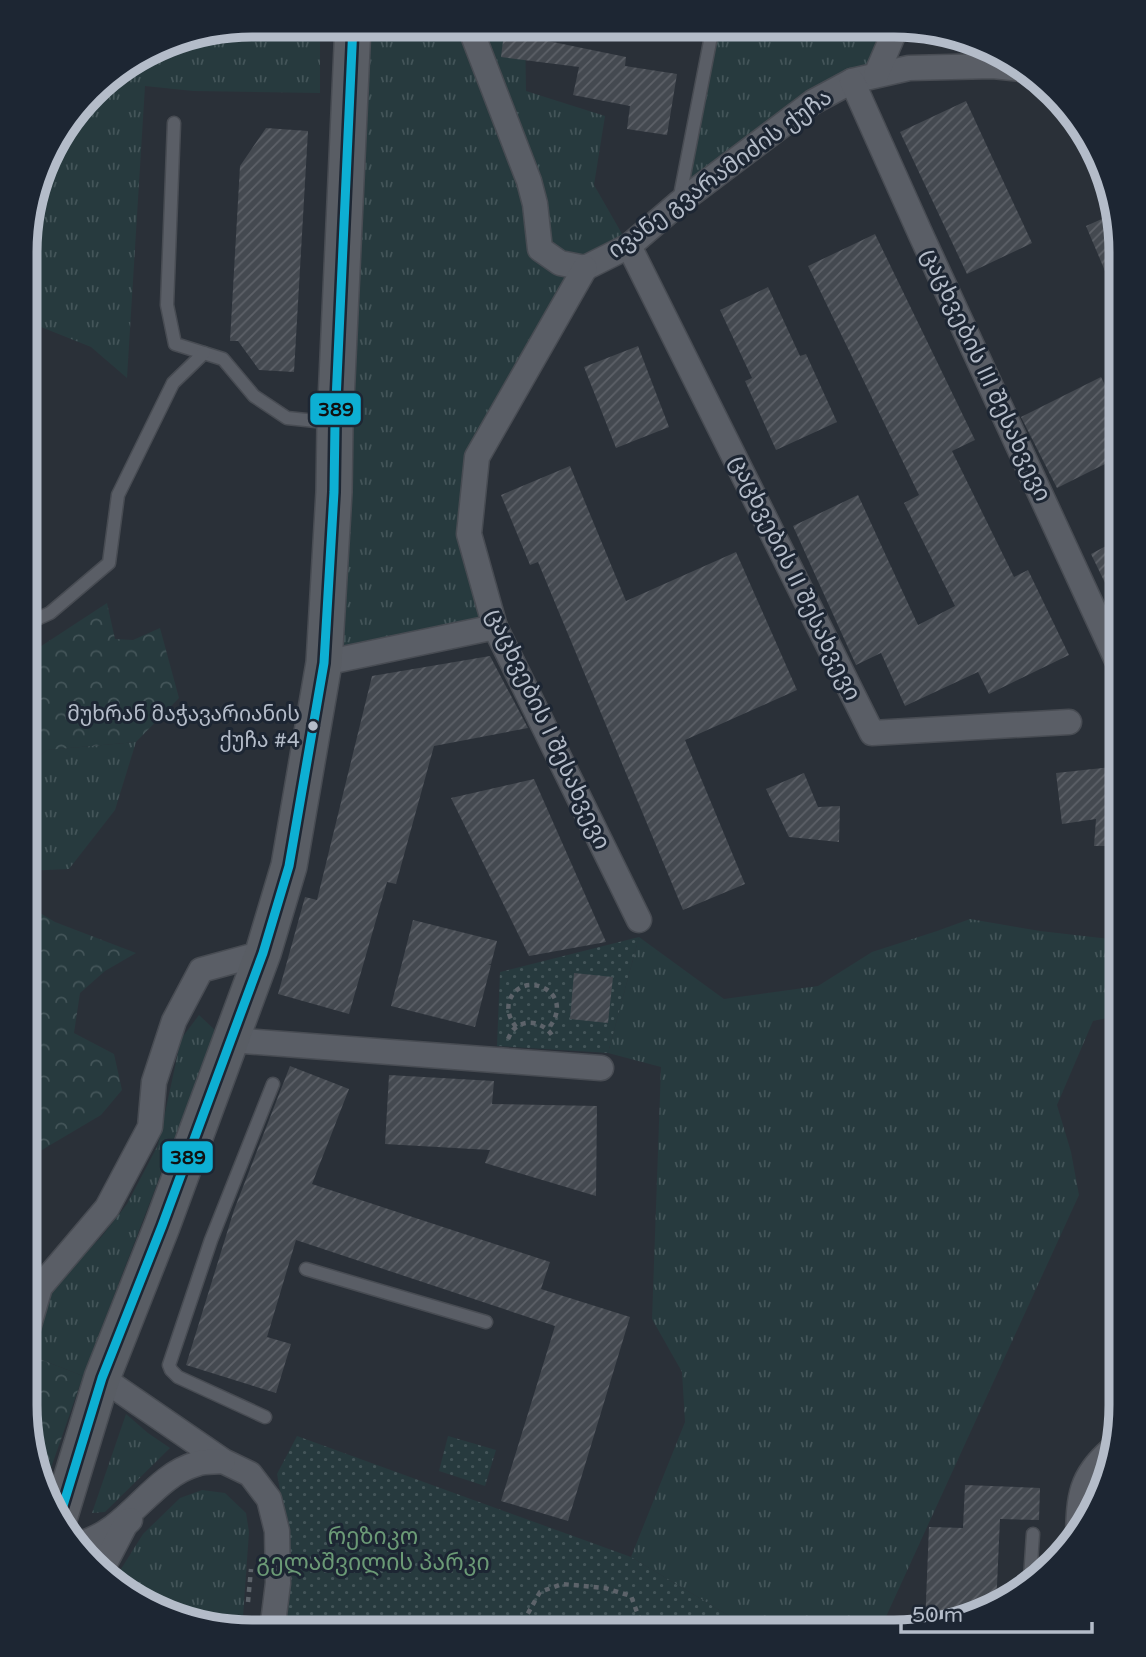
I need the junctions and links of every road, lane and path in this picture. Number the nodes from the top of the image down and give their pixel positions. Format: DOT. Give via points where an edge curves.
graph roads {
  1 [pos="352,37"];
  2 [pos="474,37"];
  3 [pos="711,37"];
  4 [pos="890,37"];
  5 [pos="1006,67"];
  6 [pos="864,78"];
  7 [pos="174,123"];
  8 [pos="679,203"];
  9 [pos="629,246"];
  10 [pos="585,268"];
  11 [pos="204,353"];
  12 [pos="335,423"];
  13 [pos="37,619"];
  14 [pos="495,627"];
  15 [pos="1109,643"];
  16 [pos="324,663"];
  17 [pos="1069,722"];
  18 [pos="639,920"];
  19 [pos="263,953"];
  20 [pos="516,1027"];
  21 [pos="548,1029"];
  22 [pos="231,1040"];
  23 [pos="601,1068"];
  24 [pos="273,1084"];
  25 [pos="306,1269"];
  26 [pos="37,1297"];
  27 [pos="486,1322"];
  28 [pos="102,1378"];
  29 [pos="265,1417"];
  30 [pos="1102,1458"];
  31 [pos="223,1461"];
  32 [pos="153,1492"];
  33 [pos="63,1507"];
  34 [pos="1079,1515"];
  35 [pos="1033,1534"];
  36 [pos="88,1544"];
  37 [pos="105,1562"];
  38 [pos="251,1565"];
  39 [pos="1030,1571"];
  40 [pos="248,1604"];
  41 [pos="273,1620"];
  42 [pos="524,1620"];
  43 [pos="640,1620"];
  1 -- 12 [label="main road"];
  2 -- 10 [label="street, ივანე გვარამიძის ქუჩა" via="529,181 540,249 560,263"];
  3 -- 8 [label="lane"];
  4 -- 6 [label="street"];
  5 -- 6 [label="street, ივანე გვარამიძის ქუჩა" via="909,68"];
  6 -- 8 [label="street, ივანე გვარამიძის ქუჩა" via="813,102"];
  6 -- 15 [label="street, ცაცხვების III შესახვევი" via="921,235"];
  7 -- 11 [label="lane" via="167,305 175,344"];
  8 -- 9 [label="street, ივანე გვარამიძის ქუჩა"];
  9 -- 10 [label="street, ივანე გვარამიძის ქუჩა"];
  9 -- 17 [label="street, ცაცხვების II შესახვევი" via="872,733"];
  10 -- 14 [label="street, ცაცხვების I შესახვევი" via="477,457 469,534"];
  11 -- 12 [label="lane" via="223,359 254,396 287,418"];
  11 -- 13 [label="lane" via="173,383 118,495 109,563"];
  12 -- 16 [label="main road"];
  14 -- 16 [label="street"];
  14 -- 18 [label="street, ცაცხვების I შესახვევი"];
  16 -- 19 [label="main road" via="289,866"];
  19 -- 22 [label="main road"];
  19 -- 26 [label="street" via="201,970 174,1021 154,1082 150,1127 107,1208 40,1287"];
  20 -- 21 [label="path" via="510,1020 510,998 520,987 531,984 550,991 556,1000 558,1012"];
  22 -- 23 [label="street"];
  22 -- 28 [label="main road"];
  24 -- 29 [label="lane" via="211,1240 169,1365 178,1377"];
  25 -- 27 [label="lane"];
  28 -- 31 [label="street"];
  28 -- 33 [label="main road"];
  30 -- 34 [label="street" via="1085,1481"];
  31 -- 32 [label="street" via="197,1464 174,1474"];
  31 -- 41 [label="street" via="250,1474 269,1499 277,1531"];
  32 -- 36 [label="street" via="114,1528"];
  32 -- 37 [label="street" via="125,1525"];
  35 -- 39 [label="lane"];
  38 -- 40 [label="path"];
  42 -- 43 [label="path" via="541,1592 562,1584 631,1596"];
}
